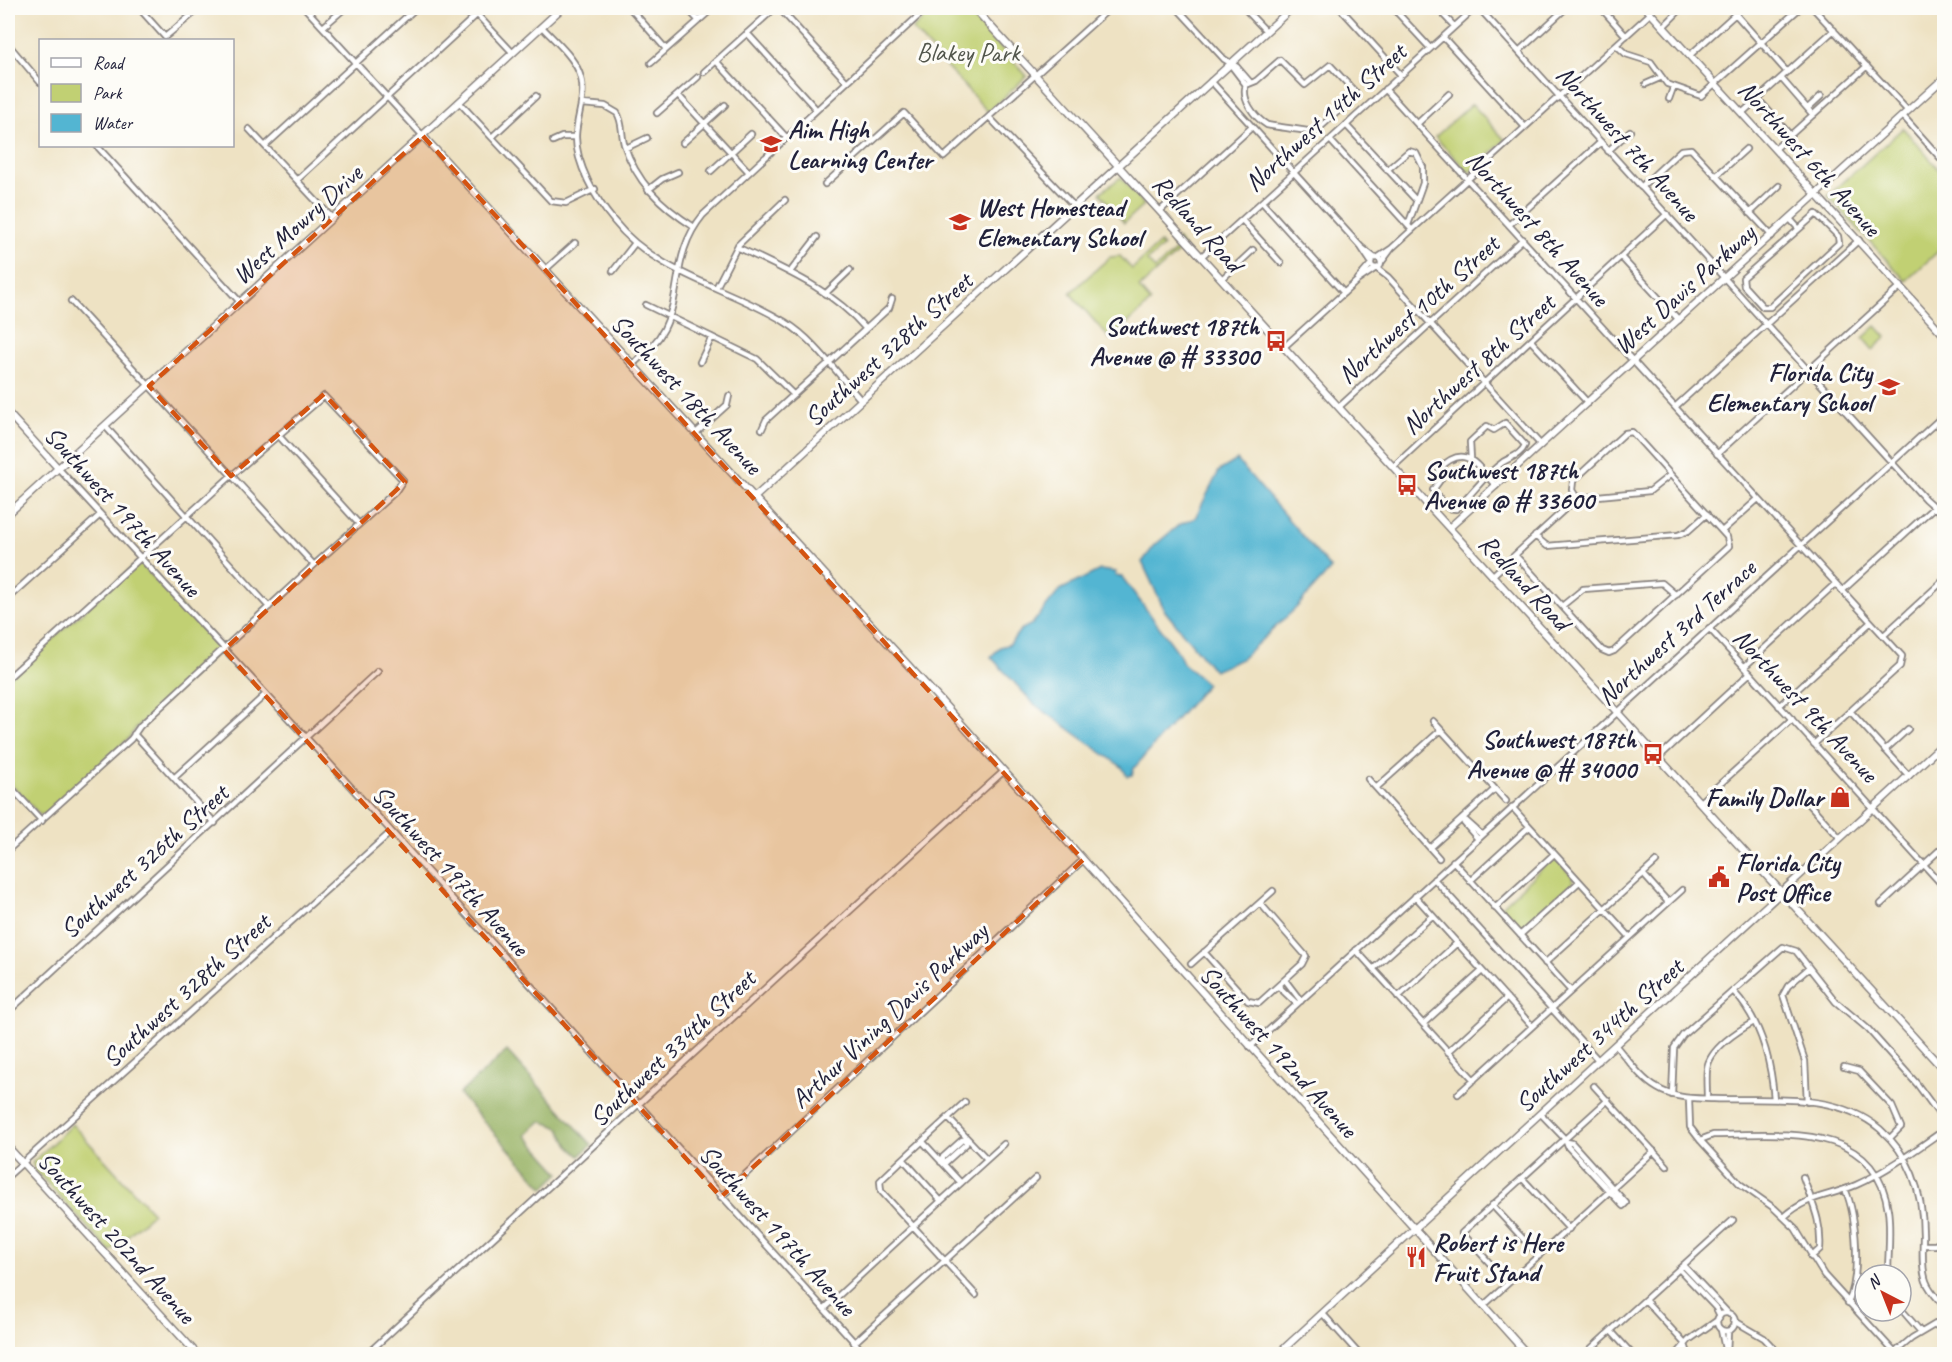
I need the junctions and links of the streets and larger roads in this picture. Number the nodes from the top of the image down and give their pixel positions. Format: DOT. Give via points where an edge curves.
graph roads {
  1 [pos="139,8"];
  2 [pos="200,8"];
  3 [pos="305,8"];
  4 [pos="345,8"];
  5 [pos="416,8"];
  6 [pos="471,8"];
  7 [pos="484,8"];
  8 [pos="562,8"];
  9 [pos="630,8"];
  10 [pos="687,8"];
  11 [pos="713,8"];
  12 [pos="777,8"];
  13 [pos="927,8"];
  14 [pos="974,8"];
  15 [pos="1110,8"];
  16 [pos="1177,8"];
  17 [pos="1244,8"];
  18 [pos="1292,8"];
  19 [pos="1340,8"];
  20 [pos="1393,8"];
  21 [pos="1437,8"];
  22 [pos="1475,8"];
  23 [pos="1479,8"];
  24 [pos="1566,8"];
  25 [pos="1601,8"];
  26 [pos="1682,8"];
  27 [pos="1730,8"];
  28 [pos="1742,8"];
  29 [pos="1800,8"];
  30 [pos="1813,8"];
  31 [pos="1649,10"];
  32 [pos="477,14"];
  33 [pos="1735,14"];
  34 [pos="698,20"];
  35 [pos="1454,26"];
  36 [pos="323,27"];
  37 [pos="542,27"];
  38 [pos="1664,27"];
  39 [pos="1833,30"];
  40 [pos="1266,31"];
  41 [pos="747,33"];
  42 [pos="1626,36"];
  43 [pos="1443,37"];
  44 [pos="1761,43"];
  45 [pos="8,44"];
  46 [pos="1617,45"];
  47 [pos="1430,48"];
  48 [pos="666,49"];
  49 [pos="1519,51"];
  50 [pos="513,53"];
  51 [pos="1690,55"];
  52 [pos="716,61"];
  53 [pos="355,63"];
  54 [pos="651,63"];
  55 [pos="1230,64"];
  56 [pos="1867,66"];
  57 [pos="704,72"];
  58 [pos="1787,72"];
  59 [pos="1035,74"];
  60 [pos="1401,75"];
  61 [pos="698,77"];
  62 [pos="1662,77"];
  63 [pos="1781,78"];
  64 [pos="1944,78"];
  65 [pos="39,81"];
  66 [pos="1211,81"];
  67 [pos="847,82"];
  68 [pos="1248,83"];
  69 [pos="1646,84"];
  70 [pos="1716,84"];
  71 [pos="1673,88"];
  72 [pos="1386,89"];
  73 [pos="1449,94"];
  74 [pos="678,95"];
  75 [pos="536,96"];
  76 [pos="1559,96"];
  77 [pos="1821,96"];
  78 [pos="386,98"];
  79 [pos="1669,99"];
  80 [pos="1758,99"];
  81 [pos="459,102"];
  82 [pos="582,104"];
  83 [pos="724,105"];
  84 [pos="1808,108"];
  85 [pos="816,109"];
  86 [pos="657,113"];
  87 [pos="1742,113"];
  88 [pos="1905,114"];
  89 [pos="1813,115"];
  90 [pos="989,117"];
  91 [pos="704,124"];
  92 [pos="1417,124"];
  93 [pos="1346,125"];
  94 [pos="1252,127"];
  95 [pos="1525,127"];
  96 [pos="249,129"];
  97 [pos="1630,131"];
  98 [pos="751,134"];
  99 [pos="1790,135"];
  100 [pos="423,136"];
  101 [pos="492,137"];
  102 [pos="576,137"];
  103 [pos="786,137"];
  104 [pos="647,138"];
  105 [pos="553,141"];
  106 [pos="1330,141"];
  107 [pos="1601,142"];
  108 [pos="684,143"];
  109 [pos="265,146"];
  110 [pos="98,147"];
  111 [pos="626,147"];
  112 [pos="1746,149"];
  113 [pos="1775,149"];
  114 [pos="1608,151"];
  115 [pos="731,153"];
  116 [pos="1944,162"];
  117 [pos="1120,165"];
  118 [pos="1387,170"];
  119 [pos="711,171"];
  120 [pos="748,171"];
  121 [pos="678,172"];
  122 [pos="1294,172"];
  123 [pos="1716,176"];
  124 [pos="1468,179"];
  125 [pos="297,180"];
  126 [pos="825,184"];
  127 [pos="1779,186"];
  128 [pos="1641,187"];
  129 [pos="594,189"];
  130 [pos="648,190"];
  131 [pos="1817,194"];
  132 [pos="785,200"];
  133 [pos="1415,200"];
  134 [pos="1262,202"];
  135 [pos="1074,206"];
  136 [pos="1161,210"];
  137 [pos="1750,213"];
  138 [pos="1667,214"];
  139 [pos="332,219"];
  140 [pos="1790,219"];
  141 [pos="1242,220"];
  142 [pos="1510,224"];
  143 [pos="1408,225"];
  144 [pos="694,227"];
  145 [pos="1798,228"];
  146 [pos="1412,230"];
  147 [pos="1772,236"];
  148 [pos="817,237"];
  149 [pos="1523,239"];
  150 [pos="1859,240"];
  151 [pos="574,243"];
  152 [pos="634,243"];
  153 [pos="737,247"];
  154 [pos="1253,250"];
  155 [pos="1833,250"];
  156 [pos="1202,256"];
  157 [pos="1621,256"];
  158 [pos="1839,258"];
  159 [pos="1376,261"];
  160 [pos="1281,263"];
  161 [pos="1376,268"];
  162 [pos="546,269"];
  163 [pos="677,269"];
  164 [pos="850,270"];
  165 [pos="613,271"];
  166 [pos="790,272"];
  167 [pos="1388,277"];
  168 [pos="1725,278"];
  169 [pos="1222,279"];
  170 [pos="1357,281"];
  171 [pos="1901,286"];
  172 [pos="716,288"];
  173 [pos="1344,293"];
  174 [pos="825,294"];
  175 [pos="1576,298"];
  176 [pos="892,299"];
  177 [pos="71,301"];
  178 [pos="1776,301"];
  179 [pos="240,302"];
  180 [pos="646,305"];
  181 [pos="1784,309"];
  182 [pos="669,316"];
  183 [pos="1679,320"];
  184 [pos="1431,323"];
  185 [pos="1766,324"];
  186 [pos="866,329"];
  187 [pos="1944,335"];
  188 [pos="712,337"];
  189 [pos="1532,342"];
  190 [pos="1284,347"];
  191 [pos="700,362"];
  192 [pos="1633,362"];
  193 [pos="633,364"];
  194 [pos="828,364"];
  195 [pos="1808,370"];
  196 [pos="1486,384"];
  197 [pos="149,386"];
  198 [pos="794,395"];
  199 [pos="729,396"];
  200 [pos="861,400"];
  201 [pos="1588,403"];
  202 [pos="1339,407"];
  203 [pos="1675,407"];
  204 [pos="8,413"];
  205 [pos="1944,415"];
  206 [pos="105,426"];
  207 [pos="762,429"];
  208 [pos="696,433"];
  209 [pos="278,435"];
  210 [pos="1541,446"];
  211 [pos="1717,453"];
  212 [pos="1471,459"];
  213 [pos="1892,463"];
  214 [pos="1393,467"];
  215 [pos="58,468"];
  216 [pos="1670,474"];
  217 [pos="231,476"];
  218 [pos="1487,477"];
  219 [pos="1496,486"];
  220 [pos="755,497"];
  221 [pos="1577,498"];
  222 [pos="1944,498"];
  223 [pos="1758,499"];
  224 [pos="1935,507"];
  225 [pos="8,514"];
  226 [pos="100,514"];
  227 [pos="1707,514"];
  228 [pos="187,516"];
  229 [pos="1944,516"];
  230 [pos="359,524"];
  231 [pos="1449,528"];
  232 [pos="1722,531"];
  233 [pos="1536,536"];
  234 [pos="1800,545"];
  235 [pos="1515,555"];
  236 [pos="140,558"];
  237 [pos="314,565"];
  238 [pos="1492,576"];
  239 [pos="1944,580"];
  240 [pos="1835,584"];
  241 [pos="1842,591"];
  242 [pos="1677,595"];
  243 [pos="8,598"];
  244 [pos="1562,606"];
  245 [pos="269,607"];
  246 [pos="1871,622"];
  247 [pos="1709,628"];
  248 [pos="1883,636"];
  249 [pos="224,650"];
  250 [pos="1744,667"];
  251 [pos="378,671"];
  252 [pos="1750,673"];
  253 [pos="8,678"];
  254 [pos="265,695"];
  255 [pos="1779,706"];
  256 [pos="1850,711"];
  257 [pos="1617,712"];
  258 [pos="1792,720"];
  259 [pos="1433,721"];
  260 [pos="1908,729"];
  261 [pos="1441,730"];
  262 [pos="134,734"];
  263 [pos="306,738"];
  264 [pos="1944,743"];
  265 [pos="1814,744"];
  266 [pos="1885,750"];
  267 [pos="1659,757"];
  268 [pos="1004,771"];
  269 [pos="1909,776"];
  270 [pos="174,778"];
  271 [pos="1368,779"];
  272 [pos="8,783"];
  273 [pos="1376,788"];
  274 [pos="1495,789"];
  275 [pos="1506,801"];
  276 [pos="1700,802"];
  277 [pos="1810,805"];
  278 [pos="1512,807"];
  279 [pos="1874,808"];
  280 [pos="1463,818"];
  281 [pos="42,821"];
  282 [pos="215,823"];
  283 [pos="1529,827"];
  284 [pos="391,832"];
  285 [pos="1480,837"];
  286 [pos="1840,838"];
  287 [pos="1944,846"];
  288 [pos="1430,848"];
  289 [pos="8,850"];
  290 [pos="1554,854"];
  291 [pos="1439,858"];
  292 [pos="1083,860"];
  293 [pos="1453,861"];
  294 [pos="1656,862"];
  295 [pos="1924,865"];
  296 [pos="1643,874"];
  297 [pos="1434,879"];
  298 [pos="1470,881"];
  299 [pos="1579,882"];
  300 [pos="1944,887"];
  301 [pos="1682,890"];
  302 [pos="1273,891"];
  303 [pos="1782,892"];
  304 [pos="1415,896"];
  305 [pos="1668,902"];
  306 [pos="1260,903"];
  307 [pos="1881,904"];
  308 [pos="1495,908"];
  309 [pos="1604,909"];
  310 [pos="1432,916"];
  311 [pos="1520,935"];
  312 [pos="1630,937"];
  313 [pos="1457,943"];
  314 [pos="1356,950"];
  315 [pos="1204,952"];
  316 [pos="1545,963"];
  317 [pos="1191,964"];
  318 [pos="1809,968"];
  319 [pos="1373,969"];
  320 [pos="1482,971"];
  321 [pos="1285,980"];
  322 [pos="1278,986"];
  323 [pos="1292,988"];
  324 [pos="1571,991"];
  325 [pos="1734,992"];
  326 [pos="1286,994"];
  327 [pos="1398,997"];
  328 [pos="1507,998"];
  329 [pos="1299,1002"];
  330 [pos="1551,1008"];
  331 [pos="8,1012"];
  332 [pos="1754,1022"];
  333 [pos="1423,1024"];
  334 [pos="1532,1026"];
  335 [pos="1616,1046"];
  336 [pos="1250,1047"];
  337 [pos="1448,1052"];
  338 [pos="1599,1061"];
  339 [pos="1844,1067"];
  340 [pos="1944,1070"];
  341 [pos="1474,1080"];
  342 [pos="1594,1086"];
  343 [pos="1458,1094"];
  344 [pos="1672,1095"];
  345 [pos="1707,1098"];
  346 [pos="1689,1099"];
  347 [pos="1774,1099"];
  348 [pos="1608,1100"];
  349 [pos="965,1102"];
  350 [pos="1808,1102"];
  351 [pos="638,1106"];
  352 [pos="1541,1114"];
  353 [pos="948,1118"];
  354 [pos="1944,1121"];
  355 [pos="1944,1130"];
  356 [pos="1890,1138"];
  357 [pos="967,1139"];
  358 [pos="1700,1140"];
  359 [pos="1566,1141"];
  360 [pos="923,1142"];
  361 [pos="1004,1144"];
  362 [pos="8,1147"];
  363 [pos="1654,1151"];
  364 [pos="1904,1156"];
  365 [pos="903,1159"];
  366 [pos="987,1159"];
  367 [pos="942,1162"];
  368 [pos="24,1164"];
  369 [pos="1667,1166"];
  370 [pos="1875,1175"];
  371 [pos="8,1176"];
  372 [pos="1803,1177"];
  373 [pos="1036,1178"];
  374 [pos="1522,1178"];
  375 [pos="961,1183"];
  376 [pos="1845,1189"];
  377 [pos="1611,1190"];
  378 [pos="721,1197"];
  379 [pos="1810,1198"];
  380 [pos="941,1201"];
  381 [pos="1492,1205"];
  382 [pos="1784,1217"];
  383 [pos="1733,1220"];
  384 [pos="914,1227"];
  385 [pos="1569,1229"];
  386 [pos="1414,1231"];
  387 [pos="1944,1240"];
  388 [pos="1923,1245"];
  389 [pos="1539,1256"];
  390 [pos="1811,1257"];
  391 [pos="945,1260"];
  392 [pos="1888,1263"];
  393 [pos="1681,1267"];
  394 [pos="1508,1283"];
  395 [pos="976,1295"];
  396 [pos="1645,1300"];
  397 [pos="1848,1303"];
  398 [pos="1483,1306"];
  399 [pos="1944,1306"];
  400 [pos="824,1310"];
  401 [pos="1323,1314"];
  402 [pos="1730,1314"];
  403 [pos="1719,1318"];
  404 [pos="1944,1319"];
  405 [pos="1733,1320"];
  406 [pos="1913,1323"];
  407 [pos="1707,1329"];
  408 [pos="1747,1329"];
  409 [pos="1721,1330"];
  410 [pos="1611,1331"];
  411 [pos="1730,1331"];
  412 [pos="1921,1332"];
  413 [pos="1766,1340"];
  414 [pos="854,1343"];
  415 [pos="1685,1344"];
  416 [pos="197,1354"];
  417 [pos="367,1354"];
  418 [pos="865,1354"];
  419 [pos="1278,1354"];
  420 [pos="1359,1354"];
  421 [pos="1527,1354"];
  422 [pos="1585,1354"];
  423 [pos="1632,1354"];
  424 [pos="1677,1354"];
  425 [pos="1688,1354"];
  426 [pos="1726,1354"];
  427 [pos="1755,1354"];
  428 [pos="1762,1354"];
  429 [pos="1779,1354"];
  430 [pos="1895,1354"];
  1 -- 2 [label="street" via="165,37"];
  3 -- 36 [label="street"];
  4 -- 36 [label="street"];
  5 -- 53 [label="street"];
  6 -- 32 [label="street"];
  7 -- 32 [label="street"];
  8 -- 37 [label="street, West Mowry Drive"];
  9 -- 48 [label="street"];
  10 -- 34 [label="street"];
  11 -- 34 [label="street"];
  12 -- 41 [label="street"];
  12 -- 67 [label="street"];
  13 -- 67 [label="street"];
  14 -- 59 [label="street, Redland Road"];
  15 -- 59 [label="street"];
  16 -- 55 [label="street"];
  17 -- 40 [label="street"];
  18 -- 40 [label="street, Southwest 328th Street"];
  19 -- 60 [label="street"];
  20 -- 47 [label="street"];
  21 -- 35 [label="street"];
  22 -- 35 [label="street, Northwest 14th Street"];
  23 -- 49 [label="street, Northwest 7th Avenue"];
  24 -- 49 [label="street"];
  25 -- 42 [label="street"];
  26 -- 38 [label="street"];
  27 -- 33 [label="street"];
  28 -- 33 [label="street"];
  29 -- 44 [label="street"];
  30 -- 39 [label="street"];
  31 -- 38 [label="street, Northwest 6th Avenue"];
  31 -- 42 [label="street"];
  32 -- 50 [label="street"];
  32 -- 78 [label="street"];
  33 -- 44 [label="street"];
  33 -- 51 [label="street"];
  34 -- 48 [label="street"];
  35 -- 43 [label="street, Northwest 14th Street"];
  36 -- 53 [label="street, Southwest 18th Avenue"];
  37 -- 50 [label="street, West Mowry Drive"];
  37 -- 82 [label="street" via="578,69"];
  38 -- 51 [label="street, Northwest 6th Avenue"];
  39 -- 56 [label="street"];
  39 -- 58 [label="street"];
  40 -- 55 [label="street, Southwest 328th Street"];
  41 -- 52 [label="street"];
  41 -- 85 [label="street"];
  42 -- 46 [label="street"];
  43 -- 47 [label="street, Northwest 14th Street"];
  43 -- 95 [label="street"];
  44 -- 58 [label="street"];
  44 -- 70 [label="street"];
  45 -- 65 [label="street"];
  46 -- 62 [label="street" via="1626,54 1651,62"];
  46 -- 76 [label="street"];
  47 -- 60 [label="street, Northwest 14th Street"];
  48 -- 54 [label="street"];
  49 -- 76 [label="street, Northwest 7th Avenue"];
  50 -- 81 [label="street, West Mowry Drive"];
  51 -- 70 [label="street, Northwest 6th Avenue"];
  52 -- 57 [label="street"];
  52 -- 103 [label="street"];
  53 -- 78 [label="street, Southwest 18th Avenue"];
  53 -- 109 [label="street"];
  55 -- 66 [label="street, Southwest 328th Street"];
  55 -- 68 [label="street"];
  56 -- 88 [label="street"];
  56 -- 89 [label="street"];
  58 -- 63 [label="street"];
  59 -- 90 [label="street"];
  59 -- 117 [label="street, Redland Road"];
  60 -- 72 [label="street, Northwest 14th Street"];
  61 -- 74 [label="street"];
  62 -- 69 [label="street"];
  62 -- 71 [label="street"];
  63 -- 80 [label="street"];
  63 -- 84 [label="street"];
  64 -- 88 [label="street, West Davis Parkway"];
  66 -- 94 [label="street"];
  66 -- 117 [label="street, Southwest 328th Street"];
  67 -- 85 [label="street"];
  68 -- 68 [label="street" via="1256,81 1280,60 1305,84 1330,65 1357,94 1316,132 1267,124 1244,98"];
  70 -- 71 [label="street" via="1698,96"];
  70 -- 87 [label="street, Northwest 6th Avenue"];
  71 -- 79 [label="street"];
  72 -- 92 [label="street, Northwest 8th Avenue"];
  72 -- 93 [label="street, Northwest 14th Street"];
  73 -- 92 [label="street"];
  74 -- 86 [label="street"];
  74 -- 91 [label="street"];
  75 -- 101 [label="street"];
  76 -- 95 [label="street"];
  76 -- 107 [label="street, Northwest 7th Avenue"];
  77 -- 84 [label="street"];
  78 -- 100 [label="street, Southwest 18th Avenue"];
  78 -- 125 [label="street"];
  80 -- 87 [label="street"];
  80 -- 99 [label="street"];
  81 -- 100 [label="street, West Mowry Drive"];
  81 -- 101 [label="street"];
  82 -- 102 [label="street"];
  82 -- 111 [label="street" via="604,106 616,113"];
  83 -- 91 [label="street"];
  84 -- 89 [label="street"];
  85 -- 103 [label="street"];
  87 -- 113 [label="street, Northwest 6th Avenue"];
  88 -- 116 [label="street"];
  88 -- 131 [label="street, West Davis Parkway"];
  89 -- 99 [label="street"];
  90 -- 126 [label="street" via="944,157 904,113"];
  90 -- 135 [label="street"];
  91 -- 108 [label="street"];
  91 -- 115 [label="street"];
  92 -- 124 [label="street, Northwest 8th Avenue"];
  93 -- 106 [label="street, Northwest 14th Street"];
  93 -- 118 [label="street"];
  94 -- 122 [label="street"];
  94 -- 136 [label="street"];
  95 -- 124 [label="street"];
  96 -- 109 [label="street"];
  97 -- 114 [label="street"];
  98 -- 115 [label="street"];
  99 -- 113 [label="street"];
  100 -- 139 [label="street, West Mowry Drive"];
  100 -- 162 [label="street, Southwest 18th Avenue"];
  101 -- 129 [label="street" via="556,203 566,203"];
  102 -- 105 [label="street"];
  102 -- 129 [label="street" via="580,158"];
  103 -- 120 [label="street"];
  104 -- 111 [label="street"];
  106 -- 122 [label="street, Northwest 14th Street"];
  106 -- 143 [label="street"];
  107 -- 114 [label="street, Northwest 7th Avenue"];
  107 -- 142 [label="street, Northwest 10th Street"];
  109 -- 125 [label="street"];
  110 -- 179 [label="street"];
  111 -- 130 [label="street"];
  112 -- 123 [label="street"];
  113 -- 131 [label="street, Northwest 6th Avenue"];
  114 -- 128 [label="street, Northwest 7th Avenue"];
  115 -- 119 [label="street"];
  115 -- 120 [label="street"];
  117 -- 135 [label="street, Southwest 328th Street"];
  117 -- 136 [label="street, Redland Road"];
  118 -- 133 [label="street"];
  118 -- 133 [label="street, Northwest 8th Avenue" via="1409,151 1416,153 1424,173"];
  120 -- 144 [label="street"];
  121 -- 130 [label="street"];
  122 -- 134 [label="street, Northwest 14th Street"];
  122 -- 159 [label="street"];
  123 -- 128 [label="street" via="1688,148"];
  123 -- 137 [label="street"];
  124 -- 142 [label="street, Northwest 8th Avenue"];
  124 -- 146 [label="street"];
  125 -- 139 [label="street"];
  127 -- 137 [label="street"];
  128 -- 138 [label="street, Northwest 7th Avenue"];
  129 -- 152 [label="street" via="609,215"];
  130 -- 144 [label="street"];
  131 -- 140 [label="street, West Davis Parkway"];
  131 -- 150 [label="street, Northwest 6th Avenue"];
  132 -- 153 [label="street"];
  133 -- 143 [label="street, Northwest 8th Avenue"];
  134 -- 141 [label="street, Northwest 14th Street"];
  134 -- 173 [label="street"];
  135 -- 200 [label="street, Southwest 328th Street"];
  136 -- 156 [label="street, Redland Road"];
  137 -- 147 [label="street"];
  138 -- 157 [label="street, Northwest 8th Street"];
  138 -- 168 [label="street, Northwest 7th Avenue"];
  139 -- 179 [label="street, West Mowry Drive"];
  140 -- 145 [label="street"];
  140 -- 147 [label="street, West Davis Parkway"];
  141 -- 156 [label="street, Northwest 14th Street"];
  141 -- 160 [label="street"];
  142 -- 149 [label="street, Northwest 8th Avenue"];
  143 -- 146 [label="street"];
  144 -- 163 [label="street"];
  145 -- 155 [label="street" via="1819,215 1840,239"];
  145 -- 178 [label="street" via="1742,280 1764,307"];
  146 -- 159 [label="street"];
  147 -- 168 [label="street, West Davis Parkway"];
  148 -- 166 [label="street"];
  149 -- 175 [label="street, Northwest 8th Avenue"];
  149 -- 184 [label="street, Northwest 10th Street"];
  150 -- 158 [label="street"];
  150 -- 171 [label="street, Northwest 6th Avenue"];
  151 -- 162 [label="street"];
  152 -- 163 [label="street"];
  152 -- 165 [label="street"];
  153 -- 166 [label="street"];
  153 -- 172 [label="street"];
  154 -- 169 [label="street"];
  155 -- 158 [label="street"];
  155 -- 178 [label="street"];
  156 -- 169 [label="street, Redland Road"];
  157 -- 175 [label="street, Northwest 8th Street"];
  157 -- 183 [label="street"];
  158 -- 181 [label="street"];
  159 -- 161 [label="street"];
  159 -- 167 [label="street"];
  159 -- 170 [label="street"];
  161 -- 167 [label="street"];
  161 -- 170 [label="street"];
  162 -- 193 [label="street, Southwest 18th Avenue"];
  163 -- 172 [label="street"];
  163 -- 182 [label="street"];
  164 -- 174 [label="street"];
  166 -- 174 [label="street"];
  167 -- 184 [label="street"];
  168 -- 183 [label="street, West Davis Parkway"];
  168 -- 185 [label="street, Northwest 7th Avenue"];
  169 -- 190 [label="street, Redland Road"];
  170 -- 173 [label="street"];
  171 -- 187 [label="street, Northwest 6th Avenue"];
  171 -- 195 [label="street"];
  172 -- 194 [label="street" via="789,324"];
  173 -- 190 [label="street"];
  174 -- 186 [label="street"];
  175 -- 189 [label="street, Northwest 8th Street"];
  175 -- 192 [label="street, Northwest 8th Avenue"];
  176 -- 186 [label="street" via="889,308"];
  177 -- 197 [label="street"];
  178 -- 181 [label="street"];
  179 -- 197 [label="street, West Mowry Drive"];
  180 -- 182 [label="street"];
  181 -- 185 [label="street"];
  182 -- 188 [label="street"];
  182 -- 193 [label="street" via="655,343"];
  183 -- 192 [label="street, West Davis Parkway"];
  184 -- 196 [label="street"];
  184 -- 202 [label="street, Northwest 10th Street"];
  185 -- 195 [label="street, Northwest 7th Avenue"];
  185 -- 203 [label="street"];
  186 -- 194 [label="street"];
  188 -- 191 [label="street"];
  188 -- 198 [label="street" via="762,361"];
  189 -- 196 [label="street, Northwest 8th Street"];
  189 -- 201 [label="street"];
  190 -- 202 [label="street, Redland Road"];
  192 -- 201 [label="street, West Davis Parkway"];
  192 -- 203 [label="street, Northwest 8th Avenue"];
  193 -- 208 [label="street, Southwest 18th Avenue"];
  194 -- 198 [label="street"];
  194 -- 200 [label="street"];
  195 -- 211 [label="street"];
  195 -- 213 [label="street, Northwest 7th Avenue"];
  196 -- 210 [label="street"];
  196 -- 214 [label="street, Northwest 8th Street"];
  197 -- 206 [label="street, West Mowry Drive"];
  197 -- 217 [label="street"];
  198 -- 207 [label="street" via="766,420"];
  199 -- 208 [label="street" via="726,405"];
  200 -- 220 [label="street, Southwest 328th Street"];
  201 -- 210 [label="street, West Davis Parkway"];
  202 -- 214 [label="street, Redland Road"];
  203 -- 211 [label="street, Northwest 8th Avenue"];
  204 -- 215 [label="street, Southwest 197th Avenue"];
  205 -- 213 [label="street, Northwest 3rd Terrace"];
  206 -- 215 [label="street, West Mowry Drive"];
  206 -- 228 [label="street"];
  208 -- 220 [label="street, Southwest 18th Avenue"];
  209 -- 217 [label="street"];
  209 -- 230 [label="street"];
  209 -- 230 [label="street" via="319,398 326,397 403,480"];
  210 -- 219 [label="street, West Davis Parkway"];
  211 -- 223 [label="street, Northwest 8th Avenue"];
  212 -- 218 [label="street"];
  212 -- 218 [label="street" via="1456,456 1439,469 1441,479 1433,490 1439,499 1448,508 1456,509"];
  212 -- 218 [label="street" via="1470,442 1487,426 1494,430 1505,423 1523,442 1523,449"];
  213 -- 224 [label="street, Northwest 7th Avenue"];
  213 -- 234 [label="street, Northwest 3rd Terrace"];
  214 -- 231 [label="street, Redland Road"];
  215 -- 225 [label="street, West Mowry Drive"];
  215 -- 226 [label="street, Southwest 197th Avenue"];
  216 -- 221 [label="street" via="1650,491"];
  216 -- 221 [label="street" via="1638,437 1632,432 1625,433 1573,481"];
  216 -- 227 [label="street"];
  217 -- 228 [label="street"];
  217 -- 237 [label="street"];
  218 -- 219 [label="street"];
  219 -- 231 [label="street, West Davis Parkway"];
  220 -- 268 [label="street, Southwest 18th Avenue"];
  221 -- 233 [label="street"];
  222 -- 224 [label="street"];
  223 -- 232 [label="street"];
  223 -- 234 [label="street, Northwest 8th Avenue"];
  224 -- 229 [label="street, Northwest 7th Avenue"];
  224 -- 241 [label="street"];
  226 -- 236 [label="street, Southwest 197th Avenue"];
  226 -- 243 [label="street"];
  227 -- 232 [label="street"];
  227 -- 233 [label="street" via="1678,535 1547,546"];
  228 -- 236 [label="street"];
  228 -- 245 [label="street"];
  230 -- 237 [label="street"];
  231 -- 238 [label="street, Redland Road"];
  232 -- 242 [label="street" via="1730,544"];
  233 -- 235 [label="street"];
  234 -- 240 [label="street, Northwest 8th Avenue"];
  234 -- 247 [label="street, Northwest 3rd Terrace"];
  235 -- 238 [label="street"];
  235 -- 244 [label="street"];
  236 -- 249 [label="street, Southwest 197th Avenue"];
  236 -- 253 [label="street"];
  237 -- 245 [label="street"];
  238 -- 257 [label="street, Redland Road"];
  239 -- 248 [label="street"];
  240 -- 241 [label="street, Northwest 8th Avenue"];
  240 -- 250 [label="street"];
  241 -- 246 [label="street, Northwest 8th Avenue"];
  242 -- 244 [label="street" via="1662,583 1583,589"];
  242 -- 244 [label="street" via="1609,653"];
  245 -- 249 [label="street"];
  246 -- 248 [label="street, Northwest 8th Avenue"];
  246 -- 255 [label="street"];
  247 -- 250 [label="street, Northwest 9th Avenue"];
  247 -- 257 [label="street, Northwest 3rd Terrace"];
  248 -- 256 [label="street, Northwest 8th Avenue" via="1903,660"];
  249 -- 254 [label="street, Southwest 197th Avenue"];
  249 -- 262 [label="street"];
  250 -- 252 [label="street, Northwest 9th Avenue"];
  251 -- 263 [label="street, Southwest 326th Street"];
  252 -- 255 [label="street, Northwest 9th Avenue"];
  252 -- 267 [label="street"];
  254 -- 263 [label="street, Southwest 197th Avenue"];
  254 -- 270 [label="street"];
  255 -- 258 [label="street, Northwest 9th Avenue"];
  256 -- 265 [label="street"];
  256 -- 266 [label="street"];
  257 -- 267 [label="street, Redland Road"];
  257 -- 278 [label="street, Northwest 3rd Terrace"];
  258 -- 265 [label="street, Northwest 9th Avenue"];
  258 -- 276 [label="street"];
  259 -- 261 [label="street"];
  260 -- 266 [label="street"];
  261 -- 273 [label="street"];
  261 -- 274 [label="street"];
  262 -- 270 [label="street"];
  262 -- 281 [label="street"];
  263 -- 282 [label="street, Southwest 326th Street"];
  263 -- 284 [label="street, Southwest 197th Avenue"];
  264 -- 269 [label="street, Southwest 344th Street"];
  265 -- 279 [label="street, Northwest 9th Avenue"];
  266 -- 269 [label="street"];
  267 -- 276 [label="street, Redland Road"];
  268 -- 292 [label="street, Southwest 192nd Avenue"];
  268 -- 351 [label="street, Southwest 334th Street"];
  269 -- 279 [label="street, Southwest 344th Street"];
  270 -- 282 [label="street"];
  271 -- 273 [label="street"];
  272 -- 281 [label="street"];
  273 -- 288 [label="street"];
  274 -- 275 [label="street"];
  274 -- 280 [label="street"];
  276 -- 303 [label="street, Redland Road"];
  277 -- 286 [label="street"];
  278 -- 283 [label="street"];
  278 -- 285 [label="street, Northwest 3rd Terrace"];
  279 -- 286 [label="street, Southwest 344th Street"];
  279 -- 295 [label="street, Northwest 9th Avenue"];
  280 -- 285 [label="street" via="1464,824"];
  280 -- 288 [label="street"];
  281 -- 289 [label="street"];
  282 -- 331 [label="street, Southwest 326th Street"];
  283 -- 290 [label="street"];
  283 -- 298 [label="street"];
  284 -- 351 [label="street, Southwest 197th Avenue"];
  284 -- 368 [label="street, Southwest 328th Street"];
  285 -- 293 [label="street, Northwest 3rd Terrace"];
  286 -- 303 [label="street, Southwest 344th Street"];
  287 -- 295 [label="street"];
  288 -- 291 [label="street"];
  290 -- 299 [label="street"];
  290 -- 308 [label="street"];
  292 -- 336 [label="street, Southwest 192nd Avenue"];
  292 -- 378 [label="street, Arthur Vining Davis Parkway"];
  293 -- 297 [label="street, Northwest 3rd Terrace"];
  293 -- 298 [label="street"];
  294 -- 296 [label="street"];
  295 -- 300 [label="street, Northwest 9th Avenue"];
  295 -- 307 [label="street"];
  296 -- 305 [label="street"];
  296 -- 309 [label="street"];
  297 -- 304 [label="street, Northwest 3rd Terrace"];
  297 -- 330 [label="street"];
  298 -- 308 [label="street"];
  299 -- 309 [label="street"];
  299 -- 311 [label="street"];
  301 -- 305 [label="street"];
  302 -- 306 [label="street"];
  303 -- 335 [label="street, Southwest 344th Street"];
  303 -- 340 [label="street, Redland Road"];
  304 -- 310 [label="street"];
  304 -- 314 [label="street, Northwest 3rd Terrace"];
  305 -- 312 [label="street"];
  306 -- 315 [label="street"];
  306 -- 321 [label="street" via="1305,952 1302,964"];
  308 -- 311 [label="street"];
  309 -- 312 [label="street"];
  309 -- 316 [label="street"];
  310 -- 313 [label="street"];
  310 -- 319 [label="street"];
  311 -- 316 [label="street"];
  312 -- 324 [label="street"];
  313 -- 320 [label="street"];
  313 -- 327 [label="street"];
  314 -- 319 [label="street"];
  314 -- 329 [label="street, Northwest 3rd Terrace"];
  315 -- 317 [label="street"];
  315 -- 322 [label="street" via="1252,1003 1259,1003"];
  316 -- 324 [label="street"];
  318 -- 325 [label="street" via="1796,951 1783,947"];
  318 -- 350 [label="street" via="1783,995 1805,1062"];
  318 -- 354 [label="street" via="1836,1002 1868,1029 1917,1084"];
  319 -- 327 [label="street"];
  320 -- 328 [label="street"];
  320 -- 333 [label="street"];
  321 -- 322 [label="street"];
  321 -- 323 [label="street"];
  322 -- 326 [label="street"];
  323 -- 326 [label="street"];
  323 -- 329 [label="street"];
  324 -- 330 [label="street"];
  325 -- 332 [label="street" via="1749,1008"];
  325 -- 344 [label="street" via="1683,1035 1674,1048"];
  326 -- 329 [label="street"];
  327 -- 333 [label="street"];
  328 -- 334 [label="street"];
  328 -- 337 [label="street"];
  329 -- 336 [label="street"];
  330 -- 334 [label="street"];
  330 -- 338 [label="street"];
  332 -- 345 [label="street" via="1741,1028 1712,1056 1707,1067"];
  332 -- 347 [label="street" via="1771,1066"];
  333 -- 337 [label="street"];
  334 -- 341 [label="street"];
  335 -- 338 [label="street, Southwest 344th Street"];
  335 -- 344 [label="street" via="1650,1084"];
  336 -- 386 [label="street, Southwest 192nd Avenue"];
  337 -- 341 [label="street"];
  338 -- 352 [label="street, Southwest 344th Street"];
  339 -- 356 [label="street" via="1859,1071 1892,1106 1901,1127"];
  341 -- 343 [label="street"];
  342 -- 348 [label="street"];
  344 -- 346 [label="street"];
  345 -- 346 [label="street"];
  345 -- 347 [label="street"];
  346 -- 358 [label="street" via="1690,1127"];
  347 -- 350 [label="street"];
  348 -- 359 [label="street"];
  348 -- 363 [label="street"];
  349 -- 353 [label="street"];
  350 -- 356 [label="street" via="1850,1111"];
  351 -- 378 [label="street, Southwest 197th Avenue"];
  351 -- 417 [label="street, Southwest 334th Street"];
  352 -- 359 [label="street"];
  352 -- 386 [label="street, Southwest 344th Street"];
  353 -- 357 [label="street"];
  353 -- 360 [label="street"];
  355 -- 364 [label="street"];
  356 -- 364 [label="street"];
  357 -- 366 [label="street"];
  357 -- 367 [label="street"];
  358 -- 370 [label="street" via="1713,1135 1810,1135 1856,1154"];
  358 -- 382 [label="street" via="1740,1184"];
  359 -- 374 [label="street"];
  359 -- 377 [label="street"];
  360 -- 365 [label="street"];
  360 -- 367 [label="street"];
  361 -- 366 [label="street"];
  362 -- 368 [label="street, Southwest 202nd Avenue"];
  363 -- 369 [label="street"];
  363 -- 377 [label="street"];
  364 -- 370 [label="street"];
  364 -- 388 [label="street" via="1920,1193"];
  365 -- 380 [label="street"];
  365 -- 384 [label="street" via="879,1186"];
  366 -- 375 [label="street"];
  367 -- 375 [label="street"];
  368 -- 371 [label="street, Southwest 328th Street"];
  368 -- 416 [label="street, Southwest 202nd Avenue"];
  370 -- 376 [label="street"];
  370 -- 392 [label="street" via="1888,1210"];
  372 -- 379 [label="street"];
  373 -- 391 [label="street"];
  374 -- 381 [label="street"];
  374 -- 385 [label="street"];
  375 -- 380 [label="street"];
  376 -- 379 [label="street"];
  376 -- 397 [label="street" via="1854,1227 1855,1282"];
  377 -- 385 [label="street"];
  378 -- 400 [label="street, Southwest 197th Avenue"];
  379 -- 382 [label="street"];
  379 -- 390 [label="street" via="1821,1230 1820,1249"];
  380 -- 384 [label="street"];
  381 -- 389 [label="street"];
  381 -- 394 [label="street" via="1462,1233"];
  382 -- 390 [label="street"];
  383 -- 393 [label="street"];
  384 -- 391 [label="street"];
  384 -- 400 [label="street"];
  385 -- 389 [label="street"];
  386 -- 398 [label="street, Southwest 192nd Avenue"];
  386 -- 401 [label="street, Southwest 344th Street"];
  387 -- 388 [label="street"];
  388 -- 399 [label="street" via="1926,1281"];
  389 -- 394 [label="street"];
  390 -- 397 [label="street"];
  391 -- 395 [label="street"];
  391 -- 414 [label="street"];
  393 -- 396 [label="street"];
  393 -- 402 [label="street"];
  393 -- 403 [label="street" via="1716,1308"];
  394 -- 398 [label="street"];
  396 -- 410 [label="street"];
  396 -- 415 [label="street"];
  397 -- 430 [label="street"];
  398 -- 421 [label="street, Southwest 192nd Avenue"];
  400 -- 414 [label="street, Southwest 197th Avenue"];
  401 -- 419 [label="street, Southwest 344th Street"];
  401 -- 420 [label="street"];
  402 -- 403 [label="street" via="1725,1312"];
  402 -- 405 [label="street"];
  403 -- 407 [label="street"];
  403 -- 409 [label="street"];
  404 -- 412 [label="street"];
  405 -- 408 [label="street"];
  405 -- 411 [label="street"];
  406 -- 412 [label="street"];
  407 -- 409 [label="street"];
  407 -- 415 [label="street"];
  408 -- 411 [label="street"];
  408 -- 413 [label="street"];
  409 -- 411 [label="street"];
  409 -- 426 [label="street"];
  410 -- 422 [label="street"];
  410 -- 423 [label="street"];
  411 -- 426 [label="street"];
  412 -- 430 [label="street"];
  413 -- 428 [label="street"];
  413 -- 429 [label="street"];
  414 -- 418 [label="street, Southwest 197th Avenue"];
  415 -- 424 [label="street"];
  415 -- 425 [label="street"];
  427 -- 428 [label="street"];
  428 -- 429 [label="street"];
}
